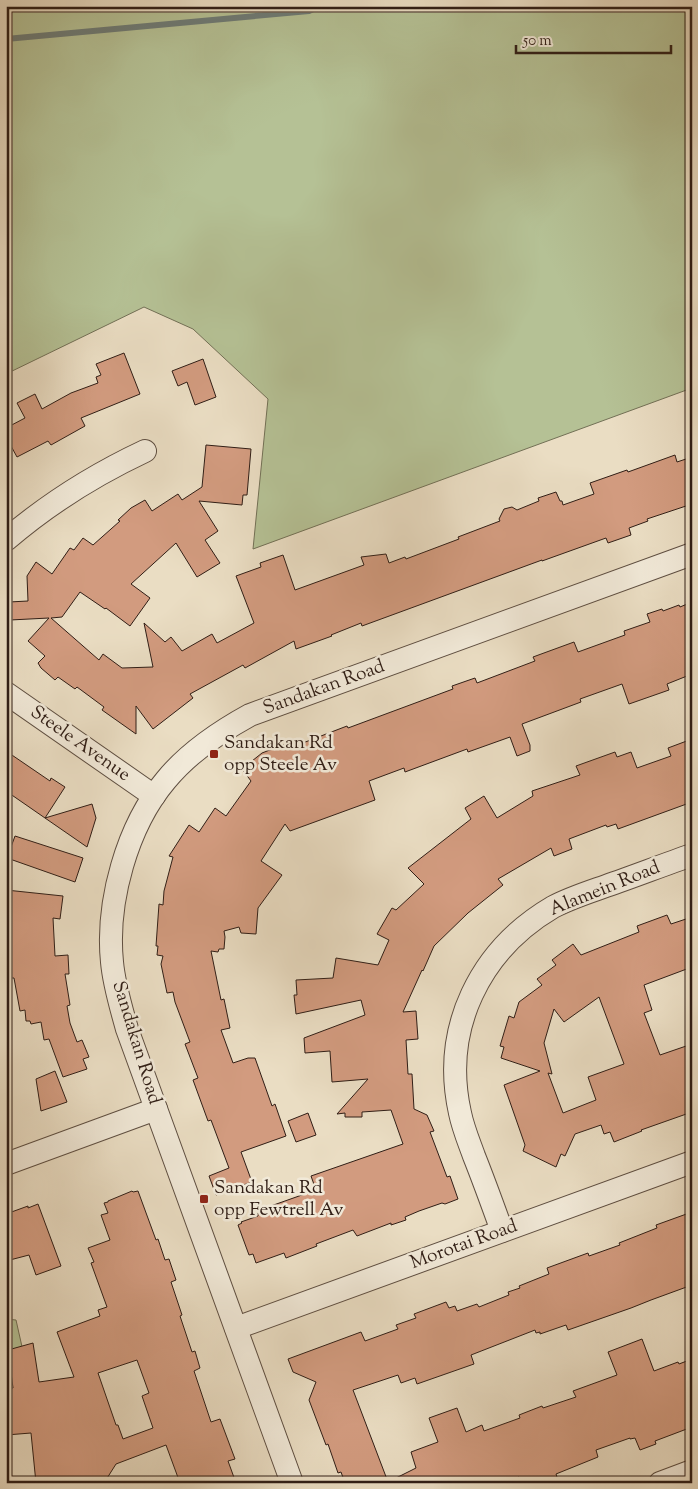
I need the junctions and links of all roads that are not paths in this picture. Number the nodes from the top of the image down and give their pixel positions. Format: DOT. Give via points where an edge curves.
graph roads {
  1 [pos="145,451"];
  2 [pos="6,540"];
  3 [pos="692,554"];
  4 [pos="6,693"];
  5 [pos="154,796"];
  6 [pos="692,855"];
  7 [pos="156,1109"];
  8 [pos="692,1162"];
  9 [pos="6,1164"];
  10 [pos="502,1231"];
  11 [pos="236,1328"];
  12 [pos="692,1471"];
  13 [pos="292,1483"];
  14 [pos="660,1483"];
  1 -- 2 [label="street" via="83,483"];
  3 -- 5 [label="street, Sandakan Road" via="250,715 227,728 180,764"];
  4 -- 5 [label="street, Steele Avenue"];
  5 -- 7 [label="street, Sandakan Road" via="129,846 120,874 111,933 118,995"];
  6 -- 10 [label="street, Alamein Road" via="581,895 539,916 508,941 486,968 470,997 460,1028 456,1085 460,1114"];
  7 -- 9 [label="street"];
  7 -- 11 [label="street, Sandakan Road"];
  8 -- 10 [label="street, Morotai Road"];
  10 -- 11 [label="street, Morotai Road"];
  11 -- 13 [label="street, Sandakan Road"];
  12 -- 14 [label="street"];
}
